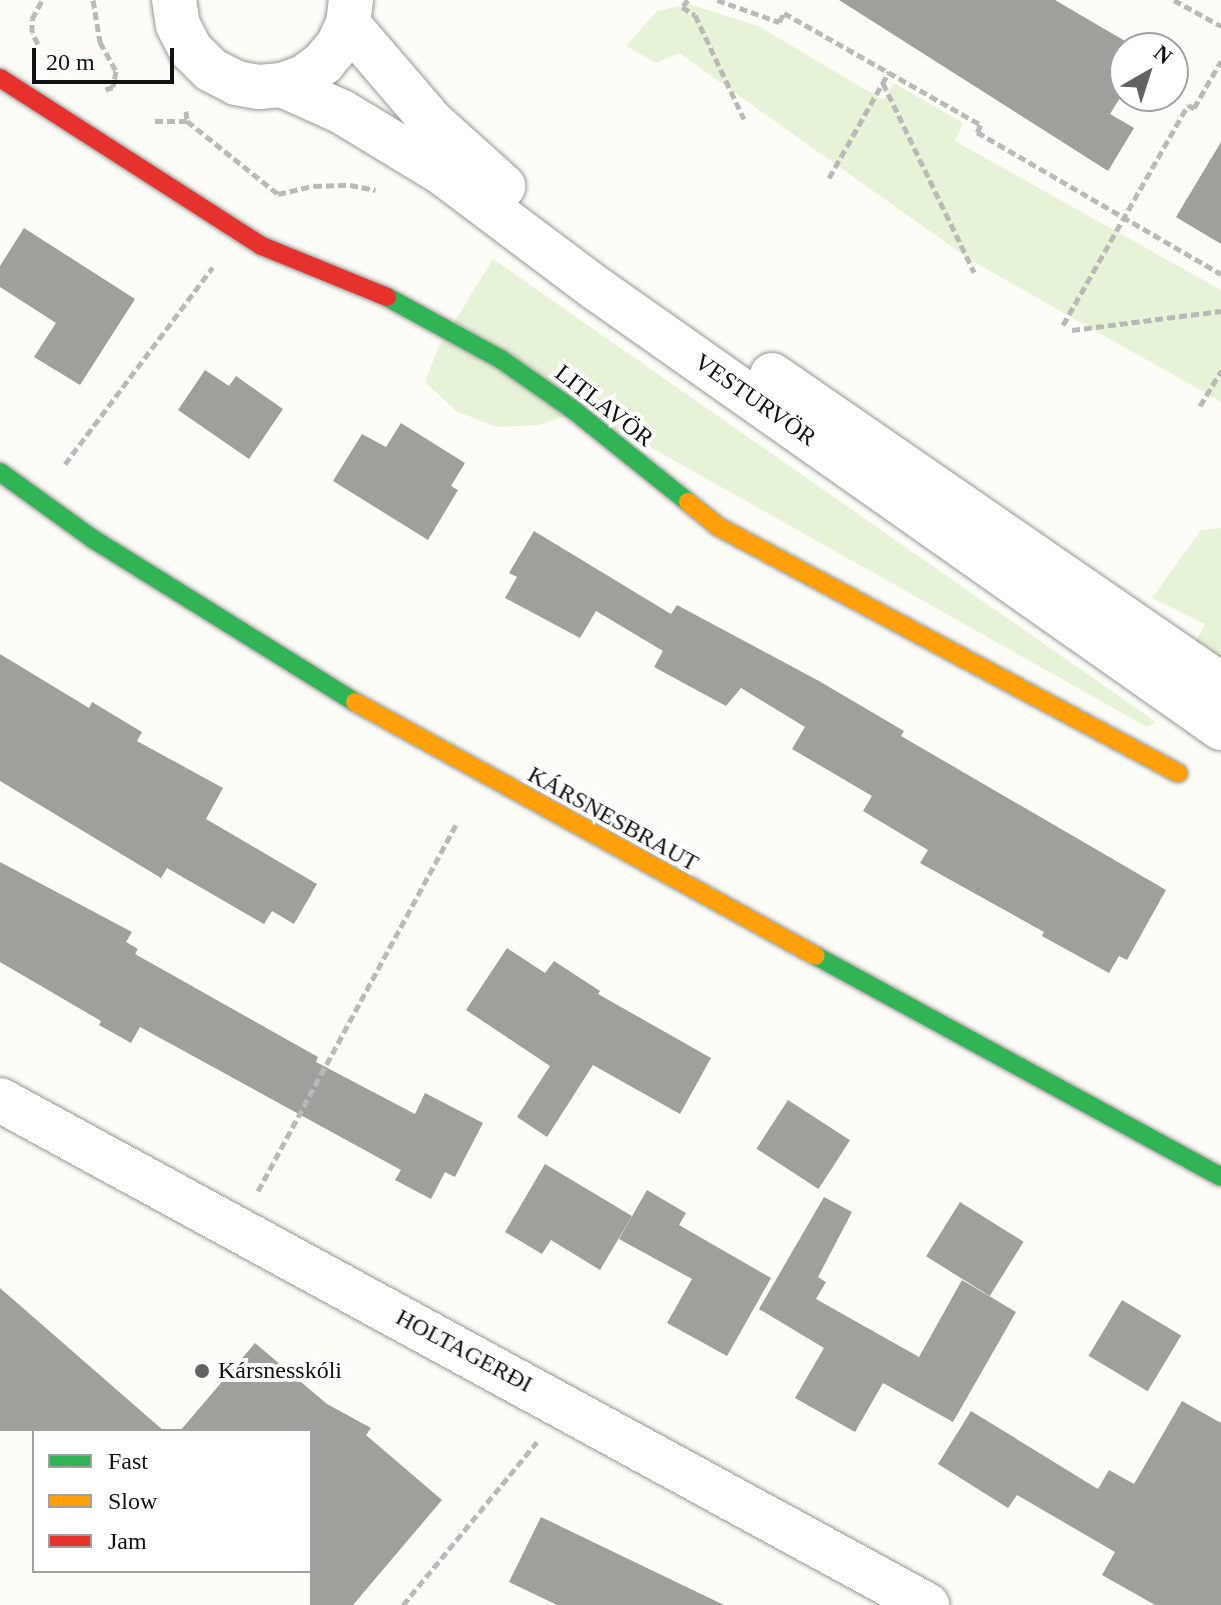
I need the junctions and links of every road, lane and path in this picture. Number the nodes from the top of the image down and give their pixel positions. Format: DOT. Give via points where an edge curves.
graph roads {
  1 [pos="42,0"];
  2 [pos="93,0"];
  3 [pos="174,0"];
  4 [pos="688,0"];
  5 [pos="717,0"];
  6 [pos="1174,0"];
  7 [pos="349,12"];
  8 [pos="1221,26"];
  9 [pos="42,50"];
  10 [pos="1221,61"];
  11 [pos="889,72"];
  12 [pos="0,78"];
  13 [pos="883,83"];
  14 [pos="282,85"];
  15 [pos="93,86"];
  16 [pos="744,119"];
  17 [pos="829,178"];
  18 [pos="1124,218"];
  19 [pos="216,263"];
  20 [pos="974,272"];
  21 [pos="1221,274"];
  22 [pos="1221,311"];
  23 [pos="1063,325"];
  24 [pos="1072,330"];
  25 [pos="1221,371"];
  26 [pos="1200,406"];
  27 [pos="60,471"];
  28 [pos="0,472"];
  29 [pos="1221,685"];
  30 [pos="1221,728"];
  31 [pos="1178,773"];
  32 [pos="457,823"];
  33 [pos="0,1100"];
  34 [pos="1221,1177"];
  35 [pos="258,1192"];
  36 [pos="565,1406"];
  37 [pos="403,1605"];
  38 [pos="927,1605"];
  1 -- 9 [label="path" via="32,32"];
  2 -- 15 [label="path" via="95,26 117,80 107,90"];
  3 -- 14 [label="street" via="178,25 191,50 211,70 236,83"];
  4 -- 16 [label="path" via="682,7 695,15"];
  5 -- 11 [label="path" via="779,22 784,13"];
  6 -- 8 [label="path"];
  7 -- 14 [label="street" via="338,45 323,63"];
  7 -- 29 [label="street, VESTURVÖR" via="432,122 531,209"];
  10 -- 18 [label="path" via="1194,108 1188,105"];
  11 -- 13 [label="path"];
  11 -- 18 [label="path" via="981,125 977,132"];
  12 -- 31 [label="street, LITLAVÖR" via="262,246 342,276 502,360 719,527"];
  13 -- 17 [label="path"];
  13 -- 20 [label="path"];
  14 -- 30 [label="street, VESTURVÖR" via="342,112 441,172 597,289"];
  18 -- 21 [label="path"];
  18 -- 23 [label="path"];
  19 -- 27 [label="path"];
  22 -- 24 [label="path"];
  25 -- 26 [label="path"];
  28 -- 34 [label="street, KÁRSNESBRAUT" via="93,539 379,717"];
  32 -- 35 [label="path"];
  33 -- 36 [label="street, HOLTAGERÐI"];
  36 -- 37 [label="path"];
  36 -- 38 [label="street, HOLTAGERÐI"];
}
